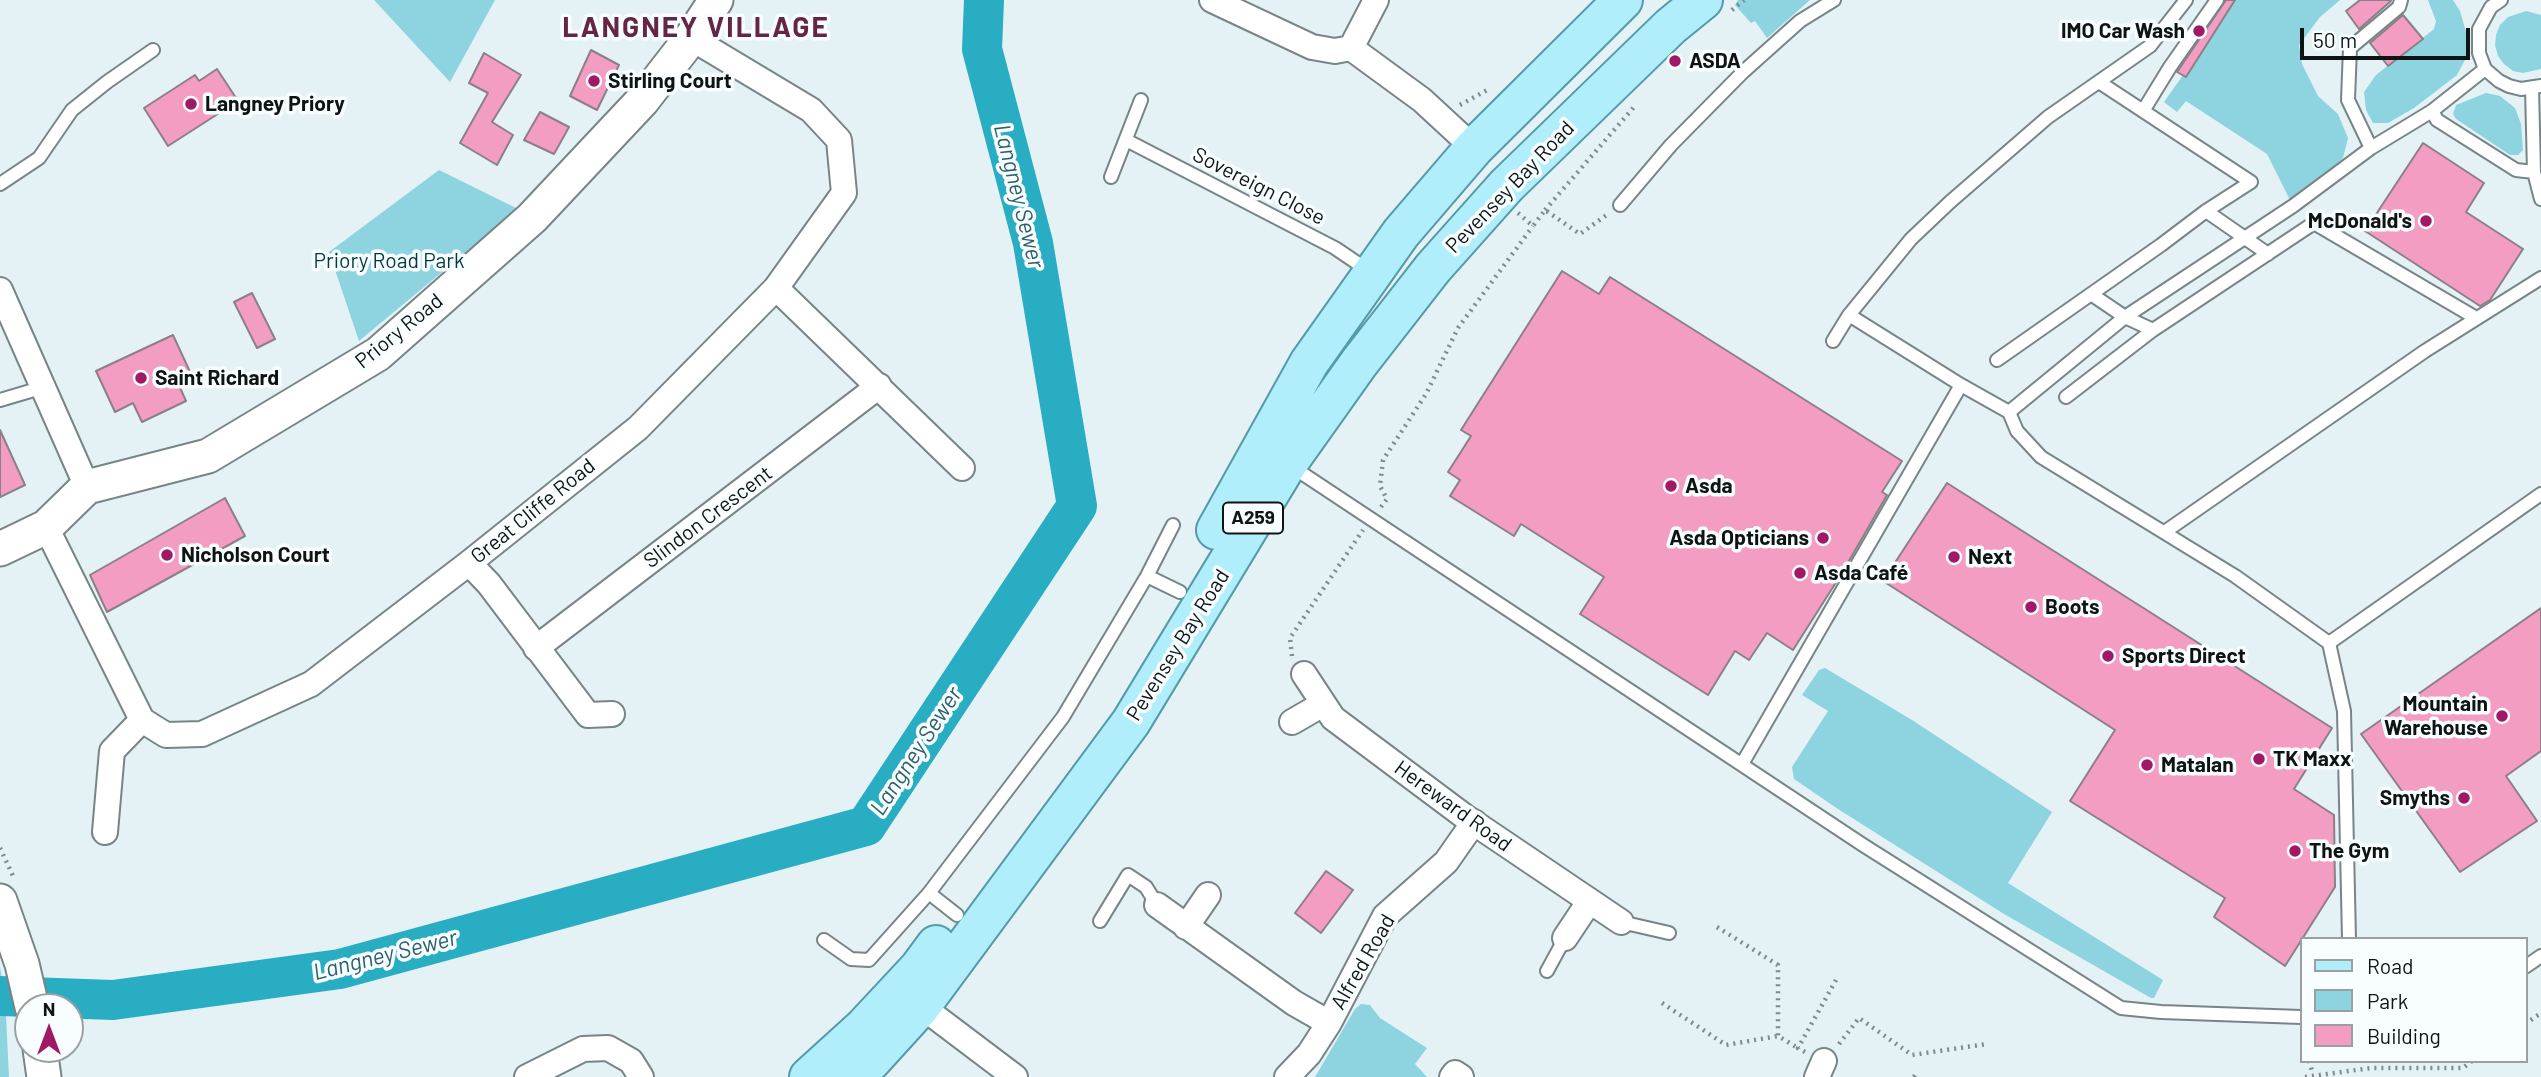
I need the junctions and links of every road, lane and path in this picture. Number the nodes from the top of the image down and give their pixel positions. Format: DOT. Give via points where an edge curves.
graph roads {
  1 [pos="716,0"];
  2 [pos="1212,0"];
  3 [pos="1376,0"];
  4 [pos="1623,0"];
  5 [pos="1744,0"];
  6 [pos="1834,0"];
  7 [pos="2217,0"];
  8 [pos="2401,0"];
  9 [pos="2491,2"];
  10 [pos="2183,3"];
  11 [pos="1717,6"];
  12 [pos="691,38"];
  13 [pos="1351,48"];
  14 [pos="153,50"];
  15 [pos="2485,69"];
  16 [pos="1498,80"];
  17 [pos="2099,82"];
  18 [pos="2536,87"];
  19 [pos="1142,100"];
  20 [pos="1637,104"];
  21 [pos="2143,111"];
  22 [pos="2432,111"];
  23 [pos="1436,114"];
  24 [pos="1126,140"];
  25 [pos="1474,148"];
  26 [pos="2371,148"];
  27 [pos="2535,172"];
  28 [pos="1111,177"];
  29 [pos="0,184"];
  30 [pos="1499,195"];
  31 [pos="2541,199"];
  32 [pos="1620,205"];
  33 [pos="1545,210"];
  34 [pos="2206,211"];
  35 [pos="1533,226"];
  36 [pos="2245,239"];
  37 [pos="2267,254"];
  38 [pos="1371,272"];
  39 [pos="2541,278"];
  40 [pos="776,288"];
  41 [pos="0,290"];
  42 [pos="2091,294"];
  43 [pos="1849,315"];
  44 [pos="2125,317"];
  45 [pos="2476,318"];
  46 [pos="2153,330"];
  47 [pos="1833,341"];
  48 [pos="1997,360"];
  49 [pos="1961,385"];
  50 [pos="879,386"];
  51 [pos="44,387"];
  52 [pos="2066,397"];
  53 [pos="0,400"];
  54 [pos="2009,412"];
  55 [pos="1288,463"];
  56 [pos="962,468"];
  57 [pos="87,487"];
  58 [pos="2541,494"];
  59 [pos="1370,519"];
  60 [pos="1173,525"];
  61 [pos="46,527"];
  62 [pos="2166,531"];
  63 [pos="0,549"];
  64 [pos="469,563"];
  65 [pos="1163,584"];
  66 [pos="2329,643"];
  67 [pos="536,648"];
  68 [pos="1304,674"];
  69 [pos="1323,704"];
  70 [pos="612,714"];
  71 [pos="142,720"];
  72 [pos="1292,722"];
  73 [pos="1742,764"];
  74 [pos="1474,822"];
  75 [pos="105,832"];
  76 [pos="1208,895"];
  77 [pos="0,901"];
  78 [pos="1589,902"];
  79 [pos="943,904"];
  80 [pos="1157,905"];
  81 [pos="1100,921"];
  82 [pos="1621,922"];
  83 [pos="1186,927"];
  84 [pos="1717,927"];
  85 [pos="1669,933"];
  86 [pos="2349,937"];
  87 [pos="1565,938"];
  88 [pos="824,940"];
  89 [pos="1546,971"];
  90 [pos="1836,980"];
  91 [pos="29,993"];
  92 [pos="1662,1003"];
  93 [pos="921,1006"];
  94 [pos="2300,1017"];
  95 [pos="1329,1023"];
  96 [pos="1778,1036"];
  97 [pos="1987,1044"];
  98 [pos="1798,1048"];
  99 [pos="2310,1063"];
  100 [pos="2469,1063"];
  101 [pos="1820,1069"];
  102 [pos="2313,1074"];
  103 [pos="527,1077"];
  104 [pos="641,1077"];
  105 [pos="809,1077"];
  106 [pos="853,1077"];
  107 [pos="1015,1077"];
  108 [pos="1287,1077"];
  109 [pos="1452,1077"];
  110 [pos="1461,1077"];
  111 [pos="2305,1077"];
  1 -- 12 [label="street, Priory Road"];
  2 -- 13 [label="street" via="1312,47"];
  3 -- 13 [label="street"];
  4 -- 25 [label="main road, Pevensey Bay Road / A259"];
  5 -- 11 [label="path"];
  6 -- 32 [label="lane" via="1800,21 1743,72"];
  7 -- 21 [label="lane"];
  8 -- 26 [label="lane" via="2399,7 2350,48 2348,100"];
  9 -- 15 [label="lane" via="2477,41"];
  10 -- 17 [label="lane" via="2150,46"];
  11 -- 30 [label="main road, Pevensey Bay Road / A259" via="1671,26"];
  12 -- 40 [label="street, Great Cliffe Road" via="811,110 839,140 844,193"];
  12 -- 57 [label="street, Priory Road" via="642,101 532,218 377,354 208,456"];
  13 -- 23 [label="street"];
  14 -- 29 [label="lane" via="72,110 39,158"];
  15 -- 18 [label="lane" via="2510,86"];
  15 -- 22 [label="lane"];
  16 -- 23 [label="path" via="1462,106 1447,103"];
  17 -- 21 [label="lane"];
  17 -- 43 [label="lane" via="2048,117 1950,202 1911,239"];
  18 -- 27 [label="lane"];
  19 -- 24 [label="lane"];
  20 -- 33 [label="path"];
  21 -- 34 [label="lane" via="2251,182"];
  22 -- 26 [label="lane"];
  22 -- 27 [label="lane" via="2437,120 2516,170"];
  23 -- 25 [label="street"];
  24 -- 28 [label="lane"];
  24 -- 38 [label="lane, Sovereign Close" via="1335,248"];
  25 -- 38 [label="main road, Pevensey Bay Road / A259"];
  26 -- 36 [label="lane"];
  27 -- 31 [label="lane"];
  30 -- 35 [label="path"];
  30 -- 55 [label="main road, Pevensey Bay Road / A259" via="1433,268"];
  32 -- 33 [label="path" via="1580,234"];
  33 -- 35 [label="path"];
  34 -- 36 [label="lane"];
  34 -- 42 [label="lane"];
  35 -- 59 [label="path" via="1458,328 1426,394 1383,460 1381,486 1387,499"];
  36 -- 37 [label="lane"];
  36 -- 44 [label="lane"];
  37 -- 45 [label="lane" via="2314,223"];
  37 -- 46 [label="lane"];
  38 -- 65 [label="main road, Pevensey Bay Road / A259"];
  39 -- 45 [label="lane"];
  40 -- 50 [label="street"];
  40 -- 64 [label="street, Great Cliffe Road" via="638,428"];
  41 -- 51 [label="street"];
  42 -- 44 [label="lane"];
  42 -- 48 [label="lane"];
  43 -- 47 [label="lane"];
  43 -- 49 [label="lane"];
  44 -- 46 [label="lane"];
  44 -- 54 [label="lane"];
  45 -- 62 [label="lane"];
  46 -- 52 [label="lane"];
  49 -- 54 [label="lane"];
  49 -- 73 [label="lane"];
  50 -- 56 [label="street"];
  50 -- 67 [label="street, Slindon Crescent"];
  51 -- 53 [label="lane"];
  51 -- 57 [label="street"];
  54 -- 62 [label="lane" via="2017,431 2041,457"];
  55 -- 59 [label="lane"];
  55 -- 93 [label="main road, Pevensey Bay Road / A259" via="1131,722"];
  57 -- 61 [label="street, Priory Road"];
  58 -- 66 [label="lane"];
  59 -- 68 [label="path" via="1290,638 1293,659"];
  59 -- 73 [label="lane"];
  60 -- 65 [label="lane"];
  61 -- 63 [label="street, Priory Road"];
  61 -- 71 [label="street"];
  62 -- 66 [label="lane"];
  64 -- 67 [label="street"];
  64 -- 71 [label="street, Great Cliffe Road" via="311,684 202,734 166,735"];
  65 -- 79 [label="main road, Pevensey Bay Road / A259" via="1129,678 1082,747"];
  66 -- 86 [label="lane" via="2344,710"];
  67 -- 70 [label="street" via="588,715"];
  68 -- 69 [label="street, Hereward Road"];
  69 -- 72 [label="street"];
  69 -- 74 [label="street, Hereward Road" via="1333,718"];
  71 -- 75 [label="street" via="112,751"];
  73 -- 94 [label="lane" via="2121,1008"];
  74 -- 78 [label="street, Hereward Road"];
  74 -- 95 [label="street, Alfred Road" via="1446,862 1385,916"];
  76 -- 83 [label="street"];
  77 -- 91 [label="street"];
  78 -- 82 [label="street, Hereward Road"];
  78 -- 87 [label="street"];
  79 -- 88 [label="lane" via="869,960 851,958"];
  79 -- 105 [label="main road, Pevensey Bay Road / A259" via="910,978"];
  80 -- 81 [label="lane" via="1146,887 1128,875"];
  80 -- 83 [label="street"];
  82 -- 85 [label="lane"];
  83 -- 95 [label="street"];
  84 -- 96 [label="path" via="1778,965"];
  87 -- 89 [label="lane"];
  90 -- 98 [label="path"];
  92 -- 96 [label="path" via="1726,1045"];
  93 -- 106 [label="main road, Pevensey Bay Road / A259"];
  93 -- 107 [label="street"];
  95 -- 108 [label="street, Alfred Road"];
  96 -- 98 [label="path"];
  97 -- 101 [label="path" via="1912,1055 1859,1018"];
  98 -- 101 [label="path"];
  99 -- 102 [label="path"];
  100 -- 102 [label="path" via="2463,1068 2371,1068"];
  102 -- 111 [label="path"];
  103 -- 104 [label="street" via="583,1049 608,1048 631,1061"];
  109 -- 110 [label="street" via="1455,1073"];
}
